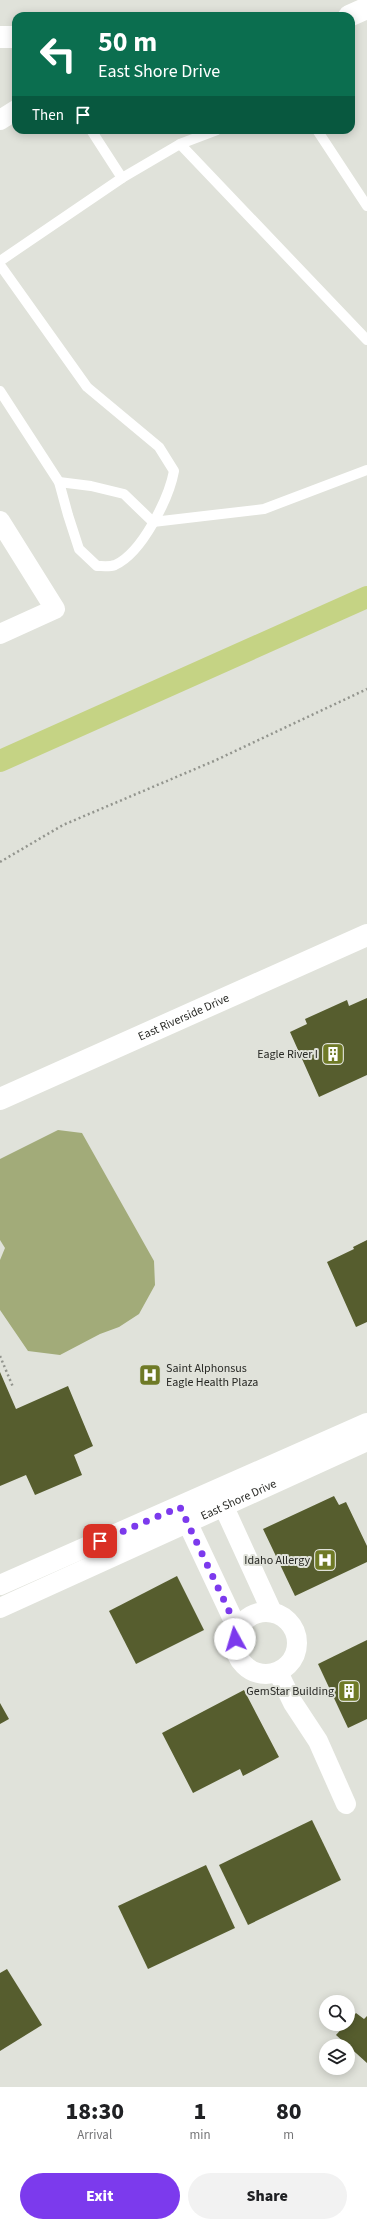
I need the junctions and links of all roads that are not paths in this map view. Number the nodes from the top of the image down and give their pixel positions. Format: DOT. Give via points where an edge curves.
graph roads {
  1 [pos="367,8"];
  2 [pos="355,13"];
  3 [pos="0,37"];
  4 [pos="12,37"];
  5 [pos="12,112"];
  6 [pos="0,120"];
  7 [pos="94,134"];
  8 [pos="206,134"];
  9 [pos="320,134"];
  10 [pos="180,144"];
  11 [pos="122,178"];
  12 [pos="367,206"];
  13 [pos="0,261"];
  14 [pos="0,265"];
  15 [pos="367,340"];
  16 [pos="0,391"];
  17 [pos="367,470"];
  18 [pos="59,482"];
  19 [pos="0,521"];
  20 [pos="153,522"];
  21 [pos="367,597"];
  22 [pos="0,634"];
  23 [pos="0,761"];
  24 [pos="367,935"];
  25 [pos="0,1099"];
  26 [pos="367,1423"];
  27 [pos="367,1441"];
  28 [pos="220,1498"];
  29 [pos="184,1515"];
  30 [pos="0,1585"];
  31 [pos="0,1608"];
  32 [pos="272,1612"];
  33 [pos="238,1630"];
  34 [pos="278,1672"];
  35 [pos="346,1804"];
  1 -- 2 [label="street"];
  3 -- 4 [label="street"];
  5 -- 6 [label="street"];
  7 -- 11 [label="lane"];
  8 -- 10 [label="lane"];
  9 -- 12 [label="lane"];
  10 -- 11 [label="lane"];
  10 -- 15 [label="lane"];
  11 -- 13 [label="lane"];
  14 -- 20 [label="lane" via="87,387 159,447 174,471 171,485"];
  16 -- 18 [label="lane"];
  17 -- 20 [label="lane" via="264,509"];
  18 -- 20 [label="lane" via="124,494"];
  18 -- 20 [label="lane" via="79,549 97,566 114,566 132,552"];
  19 -- 22 [label="street" via="55,609"];
  21 -- 23 [label="highway"];
  24 -- 25 [label="street, East Riverside Drive"];
  26 -- 28 [label="street, East Shore Drive"];
  27 -- 28 [label="street, East Shore Drive"];
  28 -- 29 [label="street, East Shore Drive"];
  28 -- 32 [label="street"];
  29 -- 30 [label="street, East Shore Drive"];
  29 -- 31 [label="street, East Shore Drive"];
  29 -- 33 [label="street"];
  32 -- 33 [label="street" via="252,1615"];
  32 -- 34 [label="street" via="289,1621 298,1638 294,1658 288,1666"];
  33 -- 34 [label="street" via="235,1648 244,1665 261,1674"];
  34 -- 35 [label="street" via="293,1703 318,1741"];
}
